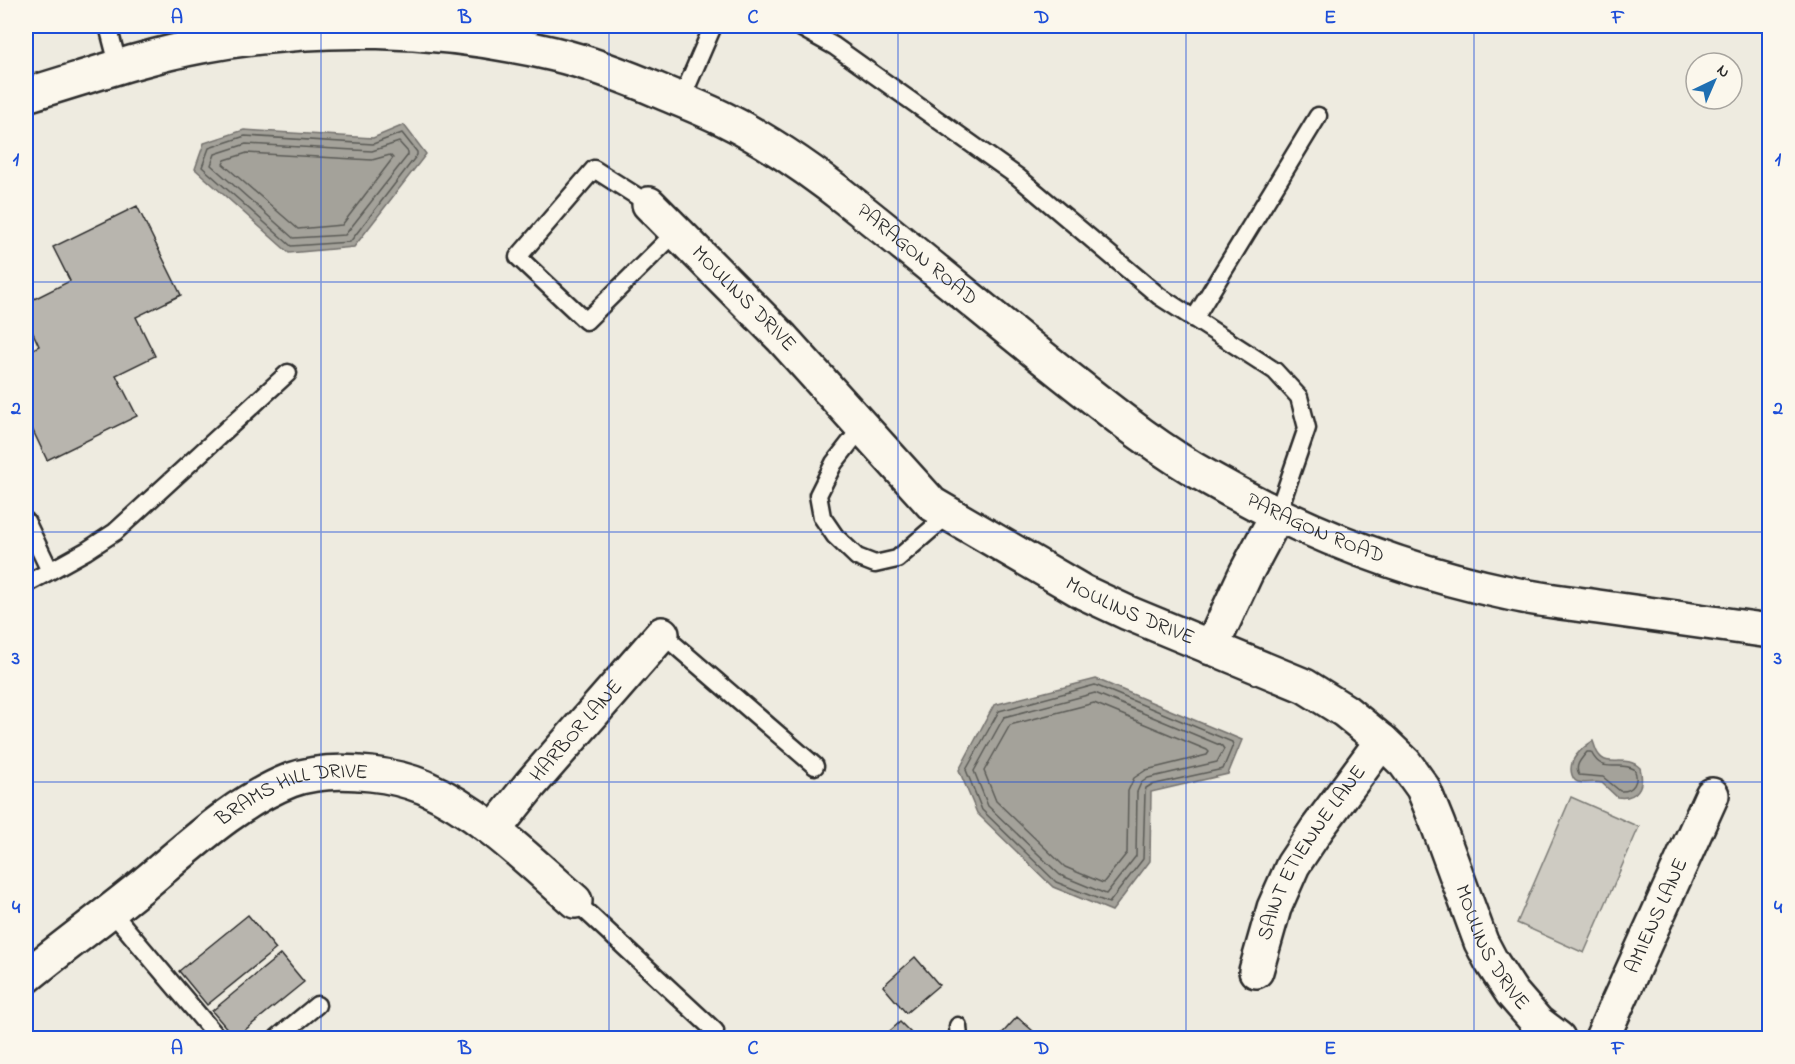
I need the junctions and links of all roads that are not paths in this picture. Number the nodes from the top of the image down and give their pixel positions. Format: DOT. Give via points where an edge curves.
graph roads {
  1 [pos="108,26"];
  2 [pos="713,26"];
  3 [pos="798,26"];
  4 [pos="375,28"];
  5 [pos="119,68"];
  6 [pos="26,95"];
  7 [pos="681,100"];
  8 [pos="1318,116"];
  9 [pos="649,204"];
  10 [pos="677,231"];
  11 [pos="1194,319"];
  12 [pos="288,373"];
  13 [pos="862,427"];
  14 [pos="949,514"];
  15 [pos="1277,515"];
  16 [pos="26,521"];
  17 [pos="50,572"];
  18 [pos="26,584"];
  19 [pos="1770,631"];
  20 [pos="662,634"];
  21 [pos="1210,648"];
  22 [pos="1382,741"];
  23 [pos="815,766"];
  24 [pos="1712,795"];
  25 [pos="494,830"];
  26 [pos="575,902"];
  27 [pos="111,910"];
  28 [pos="1256,971"];
  29 [pos="26,977"];
  30 [pos="317,1005"];
  31 [pos="715,1031"];
  32 [pos="218,1038"];
  33 [pos="277,1038"];
  34 [pos="1558,1038"];
  35 [pos="1602,1038"];
  1 -- 5 [label="lane"];
  2 -- 7 [label="lane"];
  3 -- 11 [label="lane" via="834,46 1004,166 1159,296"];
  4 -- 5 [label="street, PARAGON ROAD" via="207,45"];
  4 -- 7 [label="street, PARAGON ROAD" via="557,55 613,72"];
  5 -- 6 [label="street, PARAGON ROAD"];
  7 -- 15 [label="street, PARAGON ROAD" via="771,145 848,199 1043,358 1175,458"];
  8 -- 11 [label="lane"];
  9 -- 10 [label="street, MOULINS DRIVE"];
  9 -- 10 [label="lane" via="594,169 518,257 586,321"];
  10 -- 13 [label="street, MOULINS DRIVE"];
  11 -- 15 [label="lane" via="1275,371 1299,397 1307,428"];
  12 -- 17 [label="lane" via="115,532"];
  13 -- 14 [label="street, MOULINS DRIVE" via="932,504"];
  13 -- 14 [label="lane" via="834,463 818,495 822,517 835,536 856,557 875,564 897,559"];
  14 -- 21 [label="street, MOULINS DRIVE" via="1083,592"];
  15 -- 19 [label="street, PARAGON ROAD" via="1419,571 1514,594"];
  15 -- 21 [label="street"];
  16 -- 17 [label="lane"];
  17 -- 18 [label="lane"];
  20 -- 23 [label="lane"];
  20 -- 25 [label="street, HARBOR LANE"];
  21 -- 22 [label="street, MOULINS DRIVE" via="1305,686"];
  22 -- 28 [label="street, SAINT ETIENNE LANE" via="1293,865 1274,908"];
  22 -- 34 [label="street, MOULINS DRIVE" via="1423,788 1491,961 1537,1022"];
  24 -- 35 [label="street, AMIENS LANE"];
  25 -- 26 [label="street, BRAMS HILL DRIVE"];
  25 -- 27 [label="street, BRAMS HILL DRIVE" via="452,801 422,787 381,775 322,773 292,780 229,814"];
  26 -- 31 [label="lane"];
  27 -- 29 [label="street, BRAMS HILL DRIVE"];
  27 -- 32 [label="lane"];
  30 -- 33 [label="lane"];
}
